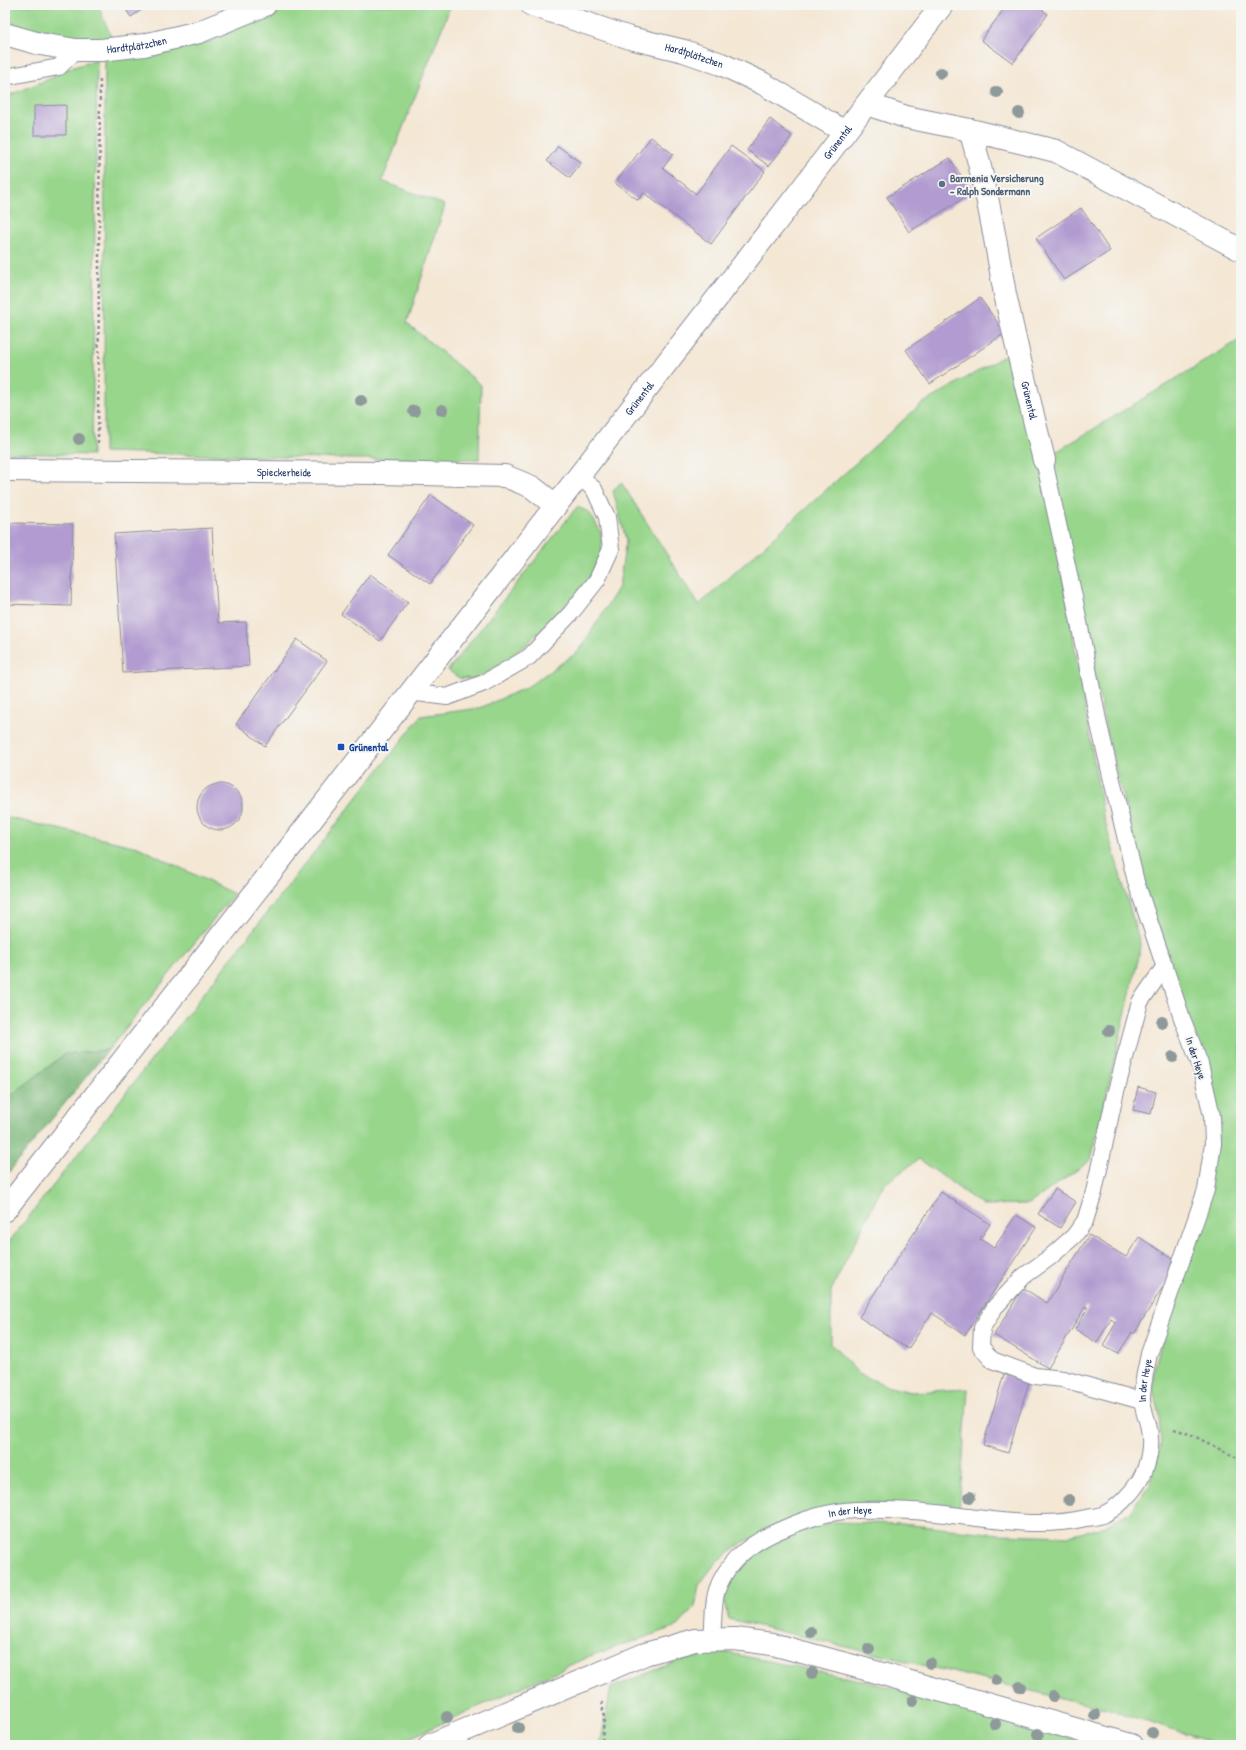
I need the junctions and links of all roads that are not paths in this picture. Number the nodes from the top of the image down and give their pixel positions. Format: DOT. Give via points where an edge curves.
graph roads {
  1 [pos="264,5"];
  2 [pos="532,5"];
  3 [pos="942,5"];
  4 [pos="5,34"];
  5 [pos="76,50"];
  6 [pos="5,77"];
  7 [pos="867,104"];
  8 [pos="970,130"];
  9 [pos="845,132"];
  10 [pos="1241,250"];
  11 [pos="1044,460"];
  12 [pos="5,470"];
  13 [pos="578,476"];
  14 [pos="555,505"];
  15 [pos="410,692"];
  16 [pos="1165,966"];
  17 [pos="5,1210"];
  18 [pos="1142,1401"];
  19 [pos="712,1639"];
  20 [pos="430,1745"];
  21 [pos="1131,1745"];
  1 -- 5 [label="main road, Hardtplätzchen" via="199,32 144,45"];
  2 -- 9 [label="main road, Hardtplätzchen" via="630,38 684,51 721,64 762,83"];
  3 -- 7 [label="main road, Grünental"];
  4 -- 5 [label="main road, Hardtplätzchen" via="40,44"];
  5 -- 6 [label="lane" via="59,67"];
  7 -- 8 [label="main road" via="906,117"];
  7 -- 9 [label="main road, Grünental"];
  8 -- 10 [label="main road" via="1056,151"];
  8 -- 11 [label="main road, Grünental" via="1016,348"];
  9 -- 13 [label="main road, Grünental"];
  11 -- 16 [label="lane, In der Heye" via="1099,725 1136,882"];
  12 -- 14 [label="main road, Spieckerheide" via="505,476 532,487"];
  13 -- 14 [label="main road, Grünental"];
  13 -- 15 [label="lane" via="594,489 607,517 611,548 597,580 571,613 529,657 484,684 447,697"];
  14 -- 15 [label="main road, Grünental"];
  15 -- 17 [label="main road, Grünental"];
  16 -- 18 [label="lane, In der Heye" via="1200,1064 1212,1116 1213,1144 1206,1190 1149,1354"];
  16 -- 18 [label="lane" via="1140,1002 1085,1221 1074,1236 1024,1276 995,1307 982,1328 980,1347 992,1360 1035,1376 1063,1379"];
  18 -- 19 [label="lane, In der Heye" via="1150,1430 1149,1462 1130,1495 1102,1515 1073,1521 1024,1524 943,1514 856,1510 812,1517 771,1534 750,1546 739,1556 723,1577 715,1602"];
  19 -- 20 [label="main road" via="676,1644 645,1654"];
  19 -- 21 [label="main road" via="772,1644"];
}
